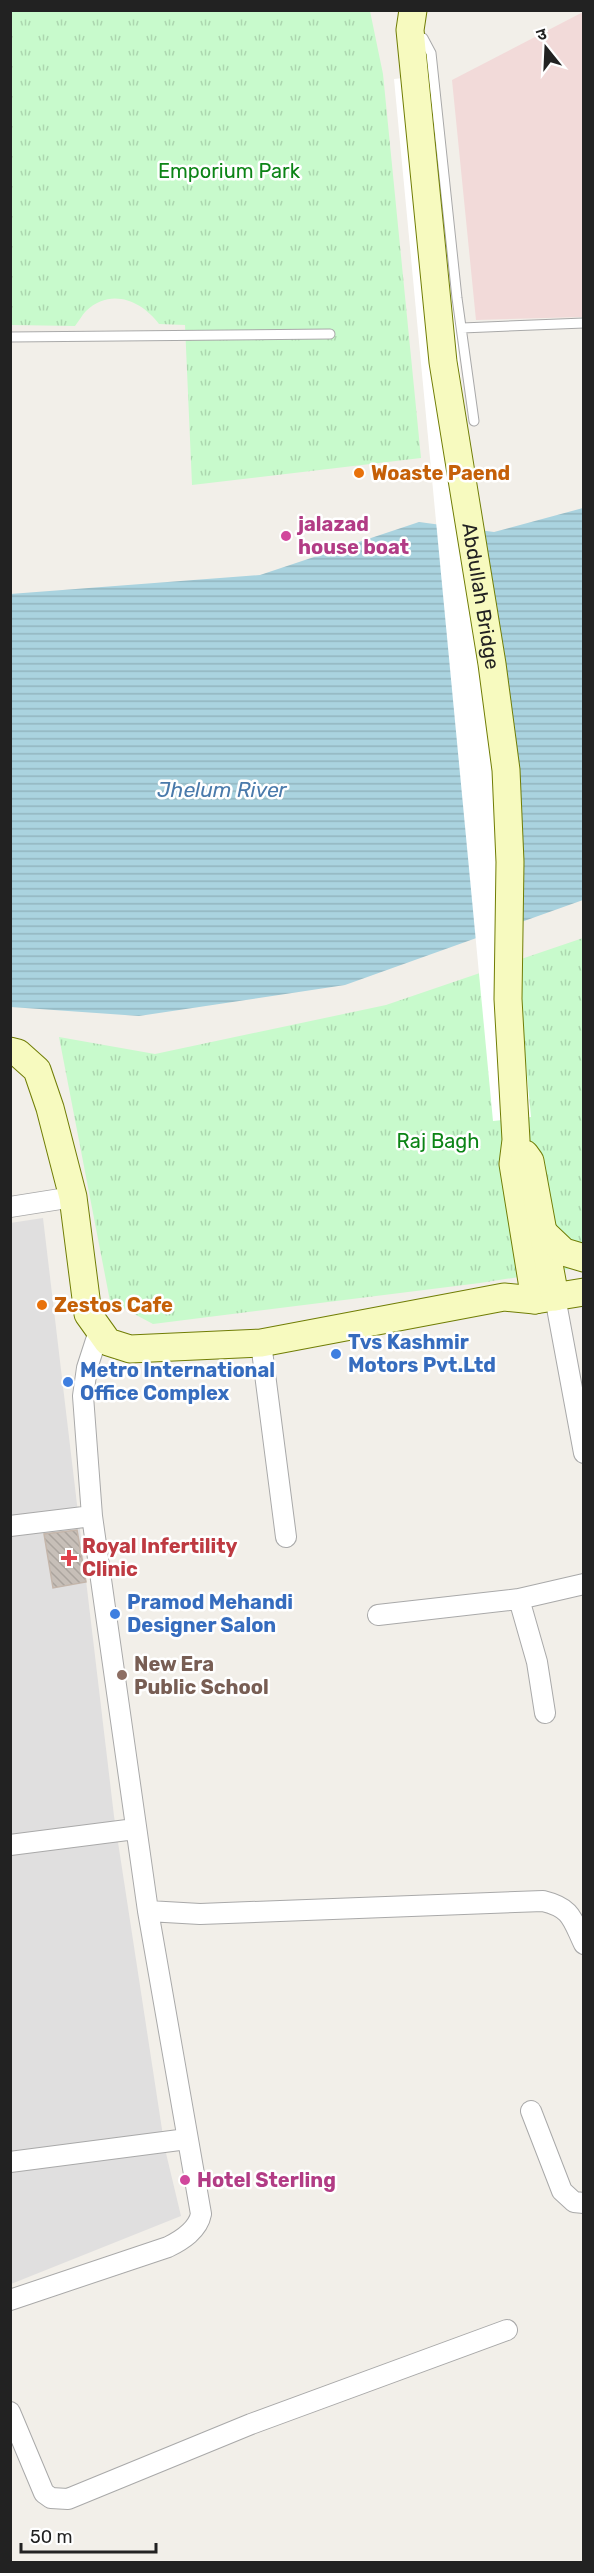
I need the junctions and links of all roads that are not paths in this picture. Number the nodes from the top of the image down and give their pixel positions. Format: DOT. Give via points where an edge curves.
graph roads {
  1 [pos="408,21"];
  2 [pos="584,323"];
  3 [pos="462,328"];
  4 [pos="330,334"];
  5 [pos="10,337"];
  6 [pos="474,420"];
  7 [pos="10,1051"];
  8 [pos="514,1130"];
  9 [pos="73,1197"];
  10 [pos="10,1207"];
  11 [pos="543,1232"];
  12 [pos="584,1258"];
  13 [pos="584,1276"];
  14 [pos="544,1291"];
  15 [pos="584,1292"];
  16 [pos="99,1331"];
  17 [pos="261,1342"];
  18 [pos="584,1453"];
  19 [pos="92,1516"];
  20 [pos="10,1526"];
  21 [pos="286,1537"];
  22 [pos="584,1584"];
  23 [pos="519,1599"];
  24 [pos="378,1615"];
  25 [pos="545,1713"];
  26 [pos="135,1829"];
  27 [pos="10,1845"];
  28 [pos="148,1911"];
  29 [pos="584,1944"];
  30 [pos="531,2111"];
  31 [pos="187,2139"];
  32 [pos="10,2162"];
  33 [pos="584,2203"];
  34 [pos="10,2300"];
  35 [pos="507,2330"];
  36 [pos="10,2412"];
  1 -- 3 [label="lane" via="431,53"];
  1 -- 8 [label="main road, Abdullah Bridge" via="443,362 506,770 508,999"];
  2 -- 3 [label="lane"];
  3 -- 6 [label="lane"];
  4 -- 5 [label="lane"];
  7 -- 9 [label="main road" via="37,1070"];
  8 -- 11 [label="main road" via="530,1161"];
  8 -- 14 [label="main road, Abdullah Bridge" via="513,1164"];
  9 -- 10 [label="street"];
  9 -- 16 [label="main road" via="88,1314"];
  11 -- 12 [label="main road" via="564,1252"];
  11 -- 14 [label="main road"];
  13 -- 14 [label="main road"];
  14 -- 15 [label="main road"];
  14 -- 17 [label="main road" via="519,1287 504,1297"];
  14 -- 18 [label="street"];
  16 -- 17 [label="main road" via="108,1342 130,1349"];
  16 -- 19 [label="street" via="83,1396"];
  17 -- 21 [label="street"];
  19 -- 20 [label="street"];
  19 -- 26 [label="street"];
  22 -- 23 [label="street"];
  23 -- 24 [label="street"];
  23 -- 25 [label="street" via="537,1662"];
  26 -- 27 [label="street"];
  26 -- 28 [label="street"];
  28 -- 29 [label="street" via="200,1914 543,1901 570,1913"];
  28 -- 31 [label="street"];
  30 -- 33 [label="street" via="562,2191 574,2202"];
  31 -- 32 [label="street"];
  31 -- 34 [label="street" via="201,2214 194,2229 168,2247"];
  35 -- 36 [label="street" via="251,2424 68,2499 51,2498 44,2493"];
}
